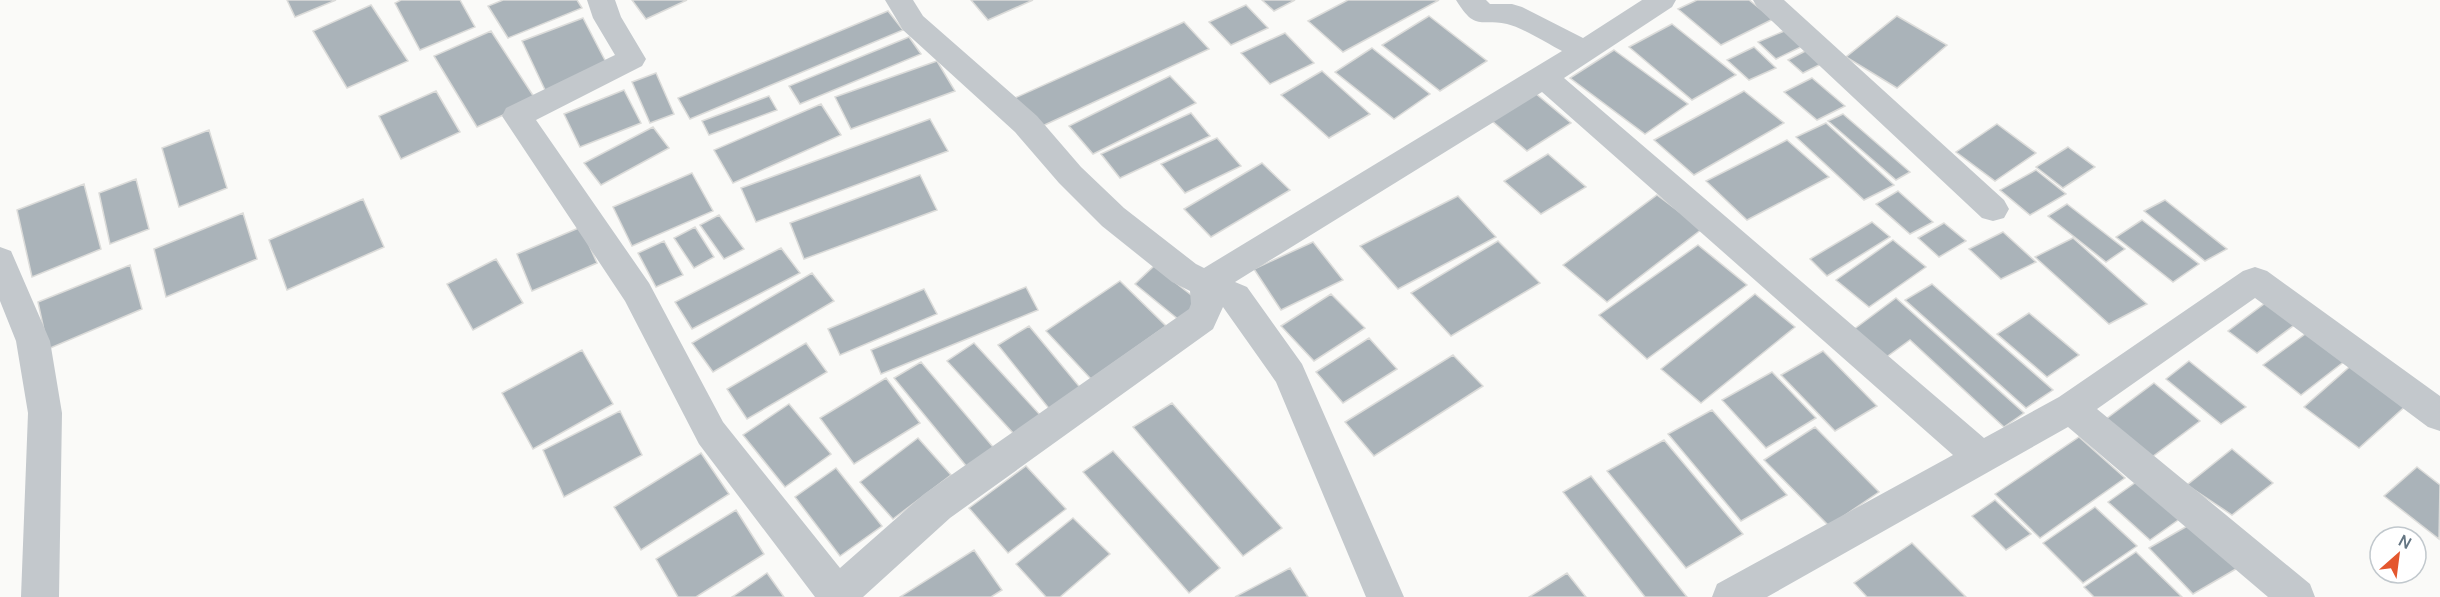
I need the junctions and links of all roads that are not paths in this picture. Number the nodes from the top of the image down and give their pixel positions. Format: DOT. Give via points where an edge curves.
graph roads {
  1 [pos="601,0"];
  2 [pos="899,0"];
  3 [pos="1470,0"];
  4 [pos="1662,0"];
  5 [pos="1767,0"];
  6 [pos="1585,51"];
  7 [pos="1544,77"];
  8 [pos="1994,209"];
  9 [pos="0,260"];
  10 [pos="1206,283"];
  11 [pos="2071,408"];
  12 [pos="2440,416"];
  13 [pos="1982,458"];
  14 [pos="836,596"];
  15 [pos="39,597"];
  16 [pos="1385,597"];
  17 [pos="1731,597"];
  18 [pos="2296,597"];
  1 -- 14 [label="street" via="632,59 517,116 637,292 711,433"];
  2 -- 10 [label="street" via="914,23 1026,124 1113,217 1184,273"];
  3 -- 6 [label="street" via="1483,14 1512,14"];
  4 -- 6 [label="street"];
  5 -- 8 [label="street"];
  6 -- 7 [label="street"];
  7 -- 10 [label="street"];
  7 -- 13 [label="street"];
  9 -- 15 [label="street" via="33,341 45,413"];
  10 -- 14 [label="street" via="1208,303 1201,318 937,506"];
  10 -- 16 [label="street" via="1235,297 1290,374"];
  11 -- 12 [label="street" via="2255,280"];
  11 -- 13 [label="street"];
  11 -- 18 [label="street"];
  13 -- 17 [label="street"];
}
